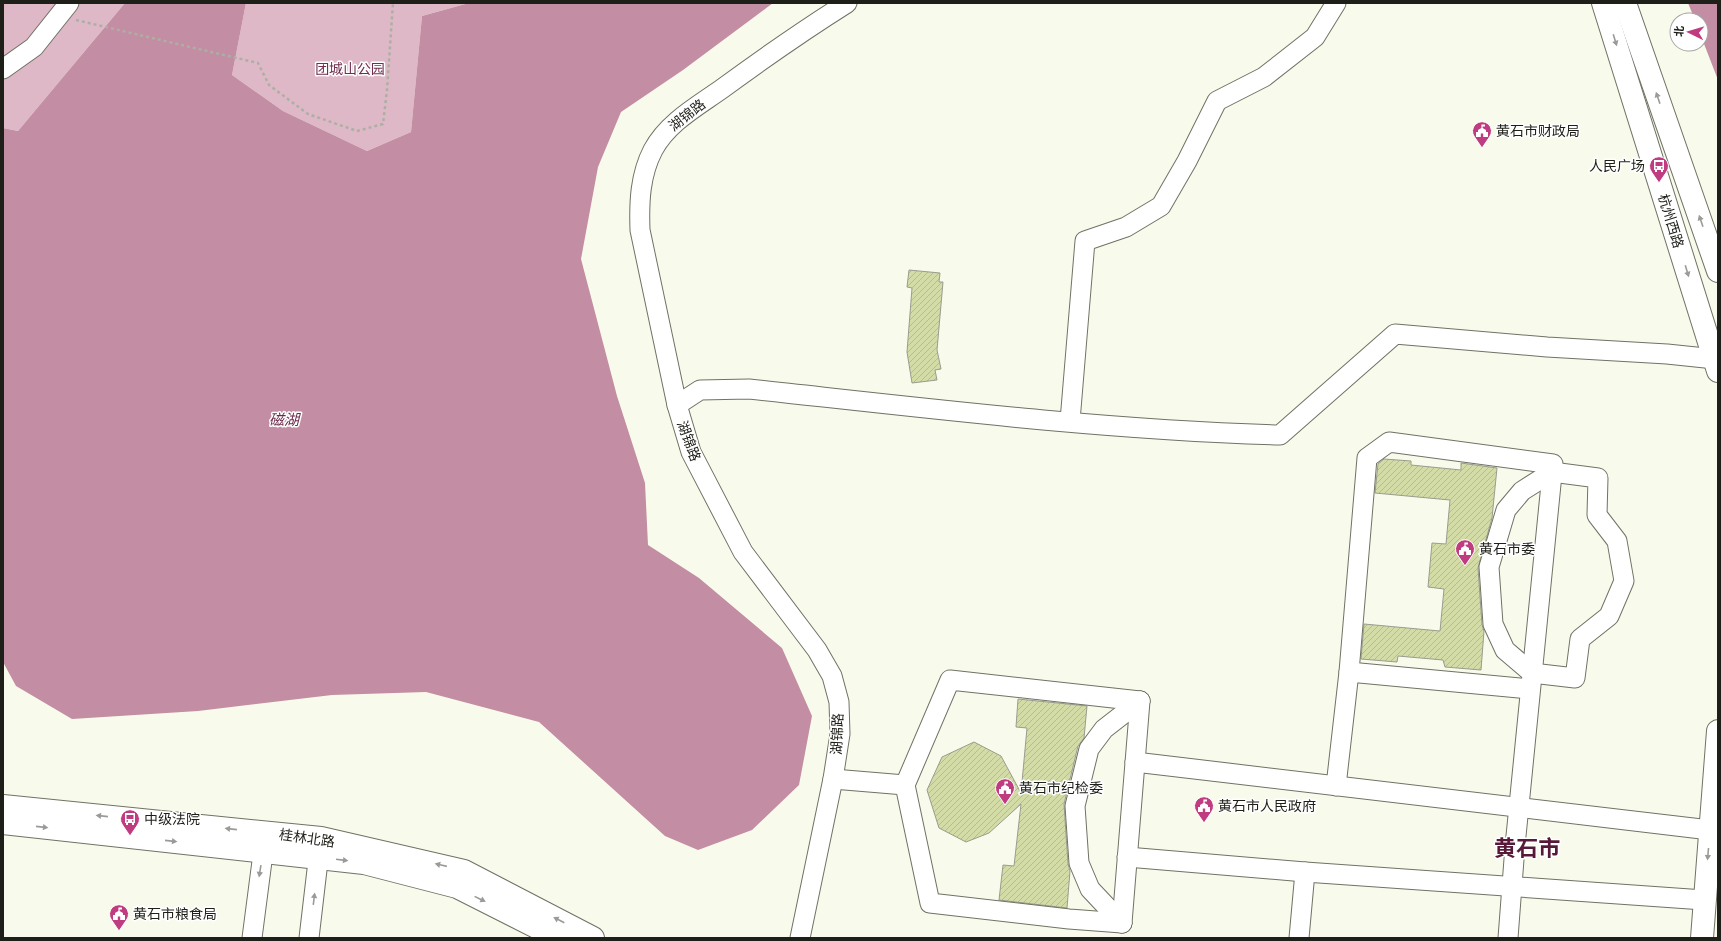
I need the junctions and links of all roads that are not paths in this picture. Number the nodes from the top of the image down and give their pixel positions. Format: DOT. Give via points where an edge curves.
graph roads {
  1 [pos="69,3"];
  2 [pos="847,3"];
  3 [pos="1336,3"];
  4 [pos="1603,3"];
  5 [pos="1625,3"];
  6 [pos="3,70"];
  7 [pos="1718,271"];
  8 [pos="1716,365"];
  9 [pos="677,405"];
  10 [pos="1070,421"];
  11 [pos="1552,472"];
  12 [pos="1349,672"];
  13 [pos="1531,681"];
  14 [pos="1140,701"];
  15 [pos="1718,731"];
  16 [pos="1135,762"];
  17 [pos="833,779"];
  18 [pos="905,785"];
  19 [pos="1336,786"];
  20 [pos="3,806"];
  21 [pos="1519,808"];
  22 [pos="3,823"];
  23 [pos="1710,830"];
  24 [pos="265,841"];
  25 [pos="320,848"];
  26 [pos="1127,857"];
  27 [pos="1304,872"];
  28 [pos="1512,885"];
  29 [pos="1704,900"];
  30 [pos="1122,923"];
  31 [pos="252,938"];
  32 [pos="309,938"];
  33 [pos="558,938"];
  34 [pos="593,938"];
  35 [pos="800,938"];
  36 [pos="1299,938"];
  37 [pos="1508,938"];
  38 [pos="1702,938"];
  1 -- 6 [label="street" via="34,47"];
  2 -- 9 [label="street, 湖锦路" via="769,54 669,127 654,149 644,173 639,202 640,230"];
  3 -- 10 [label="street" via="1315,37 1264,78 1217,101 1161,206 1126,227 1085,241"];
  4 -- 8 [label="main road, 杭州西路, one-way"];
  7 -- 5 [label="main road, 杭州西路, one-way"];
  8 -- 10 [label="street" via="1668,354 1547,348 1395,334 1280,435 1209,433"];
  9 -- 10 [label="street" via="700,390 749,389"];
  9 -- 17 [label="street, 湖锦路" via="691,452 743,552 816,650 832,676 839,702 840,734"];
  11 -- 12 [label="street" via="1553,464 1389,442 1367,458"];
  11 -- 13 [label="street"];
  11 -- 13 [label="street" via="1522,491 1506,510 1489,567 1493,624 1505,650"];
  11 -- 13 [label="street" via="1598,478 1597,515 1617,542 1624,581 1609,616 1580,639 1575,678"];
  12 -- 13 [label="street"];
  12 -- 19 [label="street"];
  13 -- 21 [label="street"];
  14 -- 16 [label="street"];
  14 -- 18 [label="street" via="950,680"];
  14 -- 30 [label="street" via="1104,728 1089,749 1075,806 1079,863 1090,889"];
  15 -- 23 [label="main road"];
  16 -- 19 [label="street"];
  16 -- 26 [label="street"];
  17 -- 18 [label="street"];
  17 -- 35 [label="street, 湖锦路"];
  18 -- 30 [label="street" via="930,903"];
  19 -- 21 [label="street"];
  24 -- 20 [label="main road, 桂林北路, one-way"];
  21 -- 23 [label="street"];
  21 -- 28 [label="street"];
  22 -- 24 [label="main road, 桂林北路, one-way"];
  23 -- 29 [label="main road, one-way"];
  24 -- 25 [label="main road, 桂林北路"];
  24 -- 31 [label="street, one-way"];
  32 -- 25 [label="street, one-way"];
  25 -- 33 [label="main road, 桂林北路, one-way" via="364,863 457,887"];
  34 -- 25 [label="main road, 桂林北路, one-way" via="464,871"];
  26 -- 27 [label="street"];
  26 -- 30 [label="street"];
  27 -- 28 [label="street"];
  27 -- 36 [label="street"];
  28 -- 29 [label="street"];
  28 -- 37 [label="street"];
  29 -- 38 [label="main road"];
}
